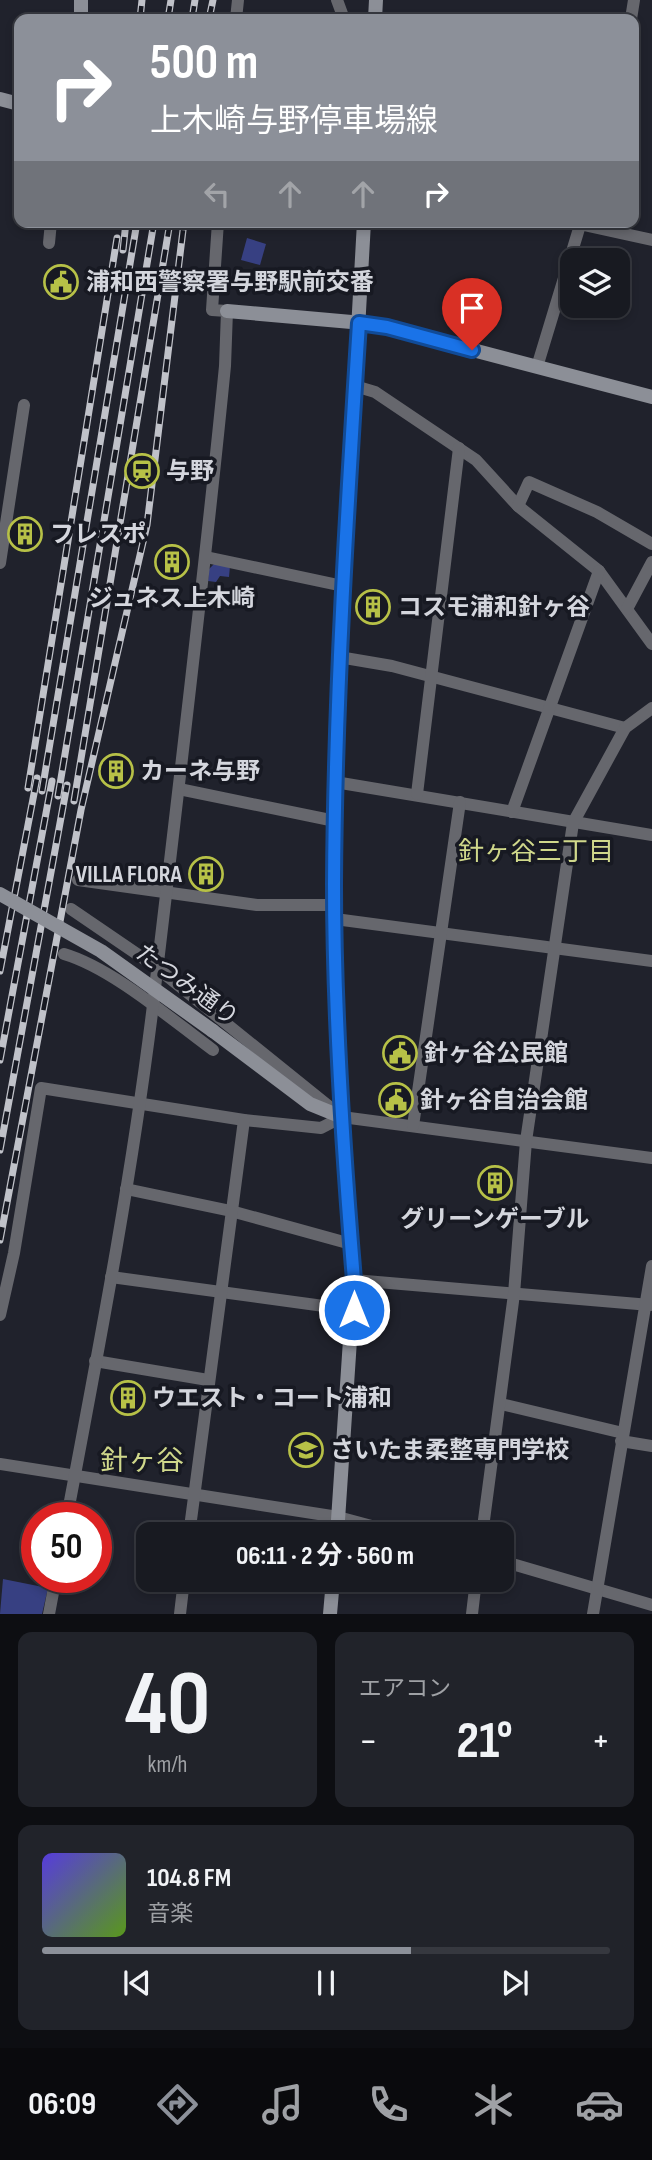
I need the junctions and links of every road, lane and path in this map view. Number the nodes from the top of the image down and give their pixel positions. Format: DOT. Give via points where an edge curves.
graph roads {
  1 [pos="50,228"];
  2 [pos="218,228"];
  3 [pos="364,228"];
  4 [pos="576,228"];
  5 [pos="599,228"];
  6 [pos="652,240"];
  7 [pos="49,243"];
  8 [pos="227,311"];
  9 [pos="359,323"];
  10 [pos="537,367"];
  11 [pos="355,386"];
  12 [pos="652,397"];
  13 [pos="24,405"];
  14 [pos="459,448"];
  15 [pos="518,506"];
  16 [pos="652,544"];
  17 [pos="206,557"];
  18 [pos="652,562"];
  19 [pos="0,563"];
  20 [pos="599,571"];
  21 [pos="343,586"];
  22 [pos="627,609"];
  23 [pos="652,644"];
  24 [pos="340,657"];
  25 [pos="430,678"];
  26 [pos="550,708"];
  27 [pos="652,708"];
  28 [pos="625,728"];
  29 [pos="335,782"];
  30 [pos="179,789"];
  31 [pos="417,794"];
  32 [pos="460,802"];
  33 [pos="512,812"];
  34 [pos="335,821"];
  35 [pos="573,823"];
  36 [pos="652,835"];
  37 [pos="78,880"];
  38 [pos="167,893"];
  39 [pos="0,894"];
  40 [pos="71,909"];
  41 [pos="335,912"];
  42 [pos="440,931"];
  43 [pos="554,946"];
  44 [pos="64,954"];
  45 [pos="652,961"];
  46 [pos="156,967"];
  47 [pos="153,1006"];
  48 [pos="213,1050"];
  49 [pos="138,1104"];
  50 [pos="342,1117"];
  51 [pos="244,1120"];
  52 [pos="413,1126"];
  53 [pos="526,1141"];
  54 [pos="652,1158"];
  55 [pos="126,1189"];
  56 [pos="231,1211"];
  57 [pos="351,1244"];
  58 [pos="652,1266"];
  59 [pos="111,1277"];
  60 [pos="354,1280"];
  61 [pos="221,1293"];
  62 [pos="514,1294"];
  63 [pos="648,1305"];
  64 [pos="354,1310"];
  65 [pos="0,1315"];
  66 [pos="95,1361"];
  67 [pos="208,1380"];
  68 [pos="501,1404"];
  69 [pos="622,1437"];
  70 [pos="652,1446"];
  71 [pos="0,1464"];
  72 [pos="75,1476"];
  73 [pos="193,1494"];
  74 [pos="70,1502"];
  75 [pos="338,1517"];
  76 [pos="190,1522"];
  77 [pos="338,1522"];
  78 [pos="357,1522"];
  79 [pos="484,1522"];
  80 [pos="514,1564"];
  81 [pos="598,1589"];
  82 [pos="183,1592"];
  83 [pos="332,1592"];
  84 [pos="475,1592"];
  85 [pos="53,1593"];
  86 [pos="652,1605"];
  87 [pos="49,1614"];
  88 [pos="180,1614"];
  89 [pos="330,1614"];
  90 [pos="472,1614"];
  91 [pos="593,1614"];
  1 -- 7 [label="street"];
  2 -- 8 [label="street" via="212,310"];
  3 -- 9 [label="main road"];
  4 -- 10 [label="street"];
  5 -- 6 [label="street"];
  8 -- 9 [label="main road"];
  8 -- 17 [label="street"];
  9 -- 10 [label="main road"];
  9 -- 11 [label="main road"];
  10 -- 12 [label="main road"];
  11 -- 14 [label="street" via="375,392"];
  11 -- 21 [label="main road"];
  13 -- 19 [label="street"];
  14 -- 15 [label="street"];
  14 -- 25 [label="street"];
  15 -- 16 [label="street" via="529,482 597,512"];
  15 -- 20 [label="street"];
  17 -- 21 [label="street"];
  17 -- 30 [label="street"];
  18 -- 22 [label="street"];
  20 -- 22 [label="street"];
  20 -- 26 [label="street"];
  21 -- 24 [label="main road"];
  22 -- 23 [label="street"];
  24 -- 25 [label="street"];
  24 -- 29 [label="main road"];
  25 -- 26 [label="street"];
  25 -- 31 [label="street"];
  26 -- 28 [label="street"];
  26 -- 33 [label="street"];
  27 -- 28 [label="street"];
  28 -- 35 [label="street"];
  29 -- 31 [label="street"];
  29 -- 34 [label="main road"];
  30 -- 34 [label="street"];
  30 -- 38 [label="street"];
  31 -- 32 [label="street"];
  32 -- 33 [label="street"];
  32 -- 42 [label="street"];
  33 -- 35 [label="street"];
  34 -- 41 [label="main road"];
  35 -- 36 [label="street"];
  35 -- 43 [label="street"];
  37 -- 38 [label="street"];
  38 -- 41 [label="street"];
  38 -- 46 [label="street"];
  39 -- 50 [label="main road, たつみ通り, bridge" via="102,951 310,1104"];
  40 -- 46 [label="street"];
  41 -- 42 [label="street"];
  41 -- 50 [label="main road"];
  42 -- 43 [label="street"];
  42 -- 52 [label="street"];
  43 -- 45 [label="street"];
  43 -- 53 [label="street"];
  44 -- 47 [label="street" via="80,959"];
  46 -- 47 [label="street"];
  46 -- 50 [label="street"];
  47 -- 48 [label="street"];
  47 -- 49 [label="street"];
  49 -- 51 [label="street"];
  49 -- 55 [label="street"];
  49 -- 65 [label="street" via="41,1088"];
  50 -- 51 [label="street" via="321,1128"];
  50 -- 52 [label="street"];
  50 -- 57 [label="main road"];
  51 -- 56 [label="street"];
  52 -- 53 [label="street"];
  53 -- 54 [label="street"];
  53 -- 62 [label="street"];
  55 -- 56 [label="street"];
  55 -- 59 [label="street"];
  56 -- 57 [label="street"];
  56 -- 61 [label="street"];
  57 -- 60 [label="main road"];
  58 -- 63 [label="street"];
  59 -- 61 [label="street"];
  59 -- 66 [label="street"];
  60 -- 62 [label="street"];
  60 -- 64 [label="main road"];
  61 -- 64 [label="street"];
  61 -- 67 [label="street"];
  62 -- 63 [label="street"];
  62 -- 68 [label="street"];
  63 -- 69 [label="street"];
  64 -- 75 [label="main road"];
  66 -- 67 [label="street"];
  66 -- 72 [label="street"];
  67 -- 73 [label="street"];
  68 -- 69 [label="street"];
  68 -- 79 [label="street"];
  69 -- 70 [label="street"];
  69 -- 81 [label="street"];
  71 -- 72 [label="street"];
  72 -- 73 [label="street"];
  72 -- 74 [label="street"];
  73 -- 75 [label="street"];
  73 -- 76 [label="street"];
  75 -- 77 [label="main road"];
  75 -- 78 [label="street"];
  80 -- 81 [label="street"];
  81 -- 86 [label="street"];
  81 -- 91 [label="street"];
  82 -- 88 [label="street"];
  83 -- 89 [label="main road"];
  84 -- 90 [label="street"];
  85 -- 87 [label="street"];
}
